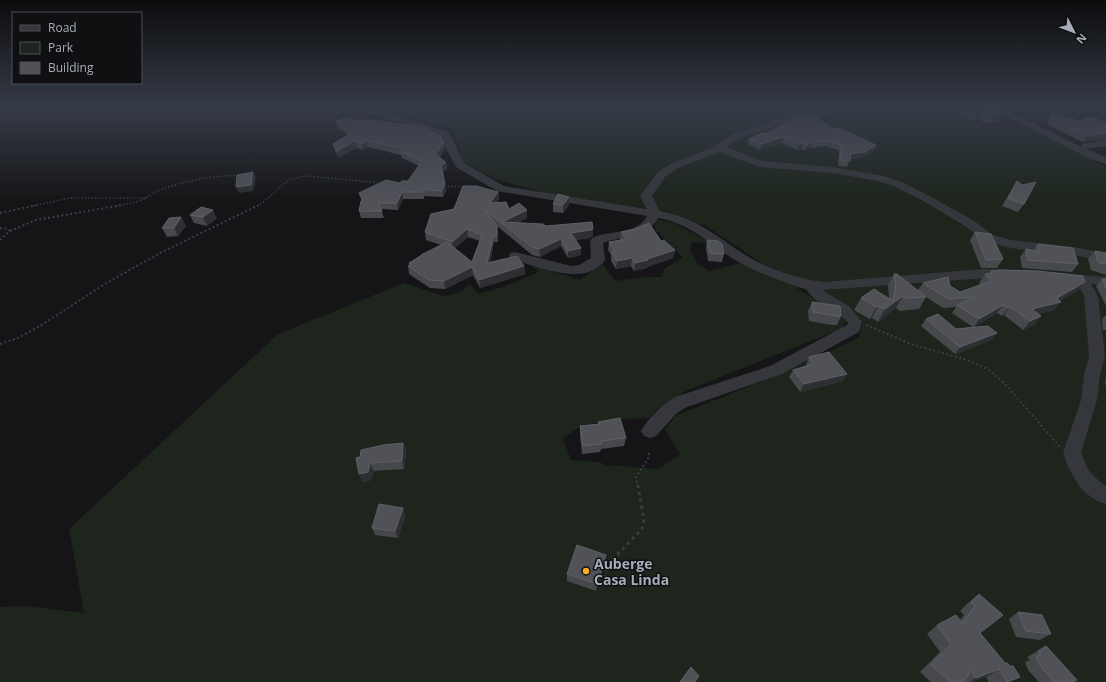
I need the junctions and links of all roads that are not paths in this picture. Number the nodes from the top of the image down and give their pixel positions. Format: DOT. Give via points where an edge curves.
graph roads {
  1 [pos="447,138"];
  2 [pos="734,138"];
  3 [pos="1056,138"];
  4 [pos="1106,143"];
  5 [pos="1086,146"];
  6 [pos="718,148"];
  7 [pos="1106,161"];
  8 [pos="654,214"];
  9 [pos="515,256"];
  10 [pos="1106,257"];
  11 [pos="1024,274"];
  12 [pos="1051,275"];
  13 [pos="1081,278"];
  14 [pos="1106,280"];
  15 [pos="811,285"];
  16 [pos="650,431"];
  17 [pos="1106,496"];
  1 -- 8 [label="street" via="460,165 501,189"];
  2 -- 6 [label="street"];
  3 -- 7 [label="street"];
  4 -- 5 [label="street"];
  6 -- 8 [label="street" via="674,166 661,175 646,196"];
  6 -- 10 [label="street" via="760,164 833,170 880,178 929,200 970,223 989,238 1010,244"];
  8 -- 9 [label="street" via="646,226 640,229 596,241 598,260 580,270 560,270"];
  8 -- 15 [label="street" via="689,223 742,259 791,280"];
  11 -- 15 [label="street" via="982,273"];
  12 -- 13 [label="street"];
  13 -- 14 [label="street"];
  13 -- 17 [label="street" via="1091,296 1097,356 1089,400 1072,453 1084,478"];
  15 -- 16 [label="street" via="816,294 845,310 856,325 851,331 791,363 680,402"];
}
